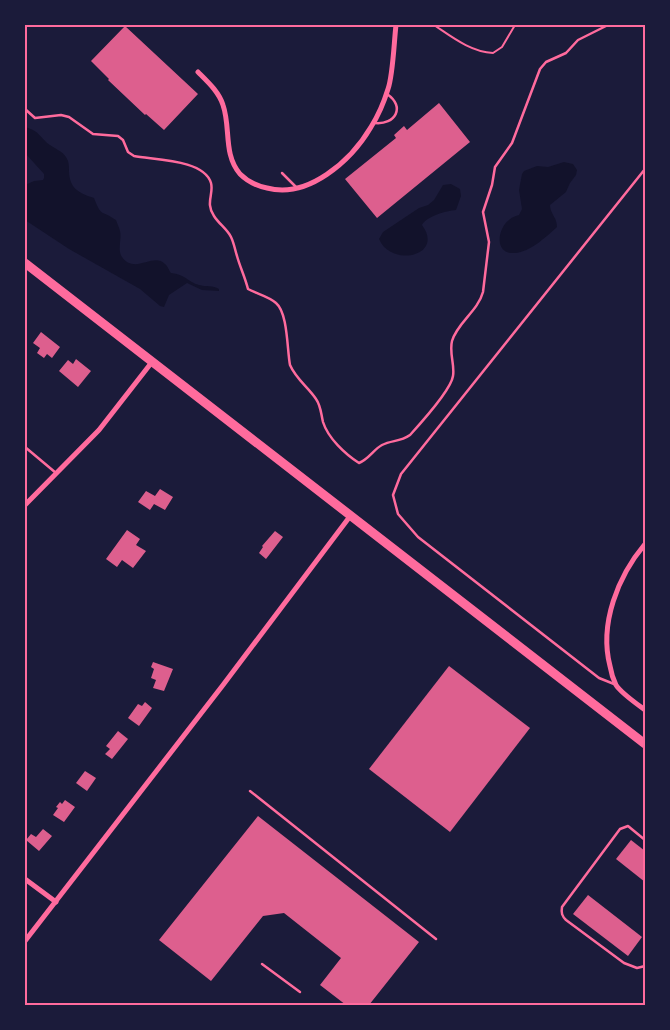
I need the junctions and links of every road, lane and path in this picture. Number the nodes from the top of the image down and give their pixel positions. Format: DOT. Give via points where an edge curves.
graph roads {
  1 [pos="396,25"];
  2 [pos="434,25"];
  3 [pos="515,25"];
  4 [pos="608,25"];
  5 [pos="198,72"];
  6 [pos="386,94"];
  7 [pos="25,109"];
  8 [pos="373,123"];
  9 [pos="645,170"];
  10 [pos="282,173"];
  11 [pos="298,188"];
  12 [pos="25,263"];
  13 [pos="152,362"];
  14 [pos="25,447"];
  15 [pos="56,473"];
  16 [pos="25,504"];
  17 [pos="351,515"];
  18 [pos="645,544"];
  19 [pos="616,685"];
  20 [pos="645,710"];
  21 [pos="645,744"];
  22 [pos="250,791"];
  23 [pos="645,840"];
  24 [pos="25,878"];
  25 [pos="56,902"];
  26 [pos="436,939"];
  27 [pos="25,941"];
  28 [pos="262,964"];
  29 [pos="645,966"];
  30 [pos="300,992"];
  1 -- 6 [label="street"];
  2 -- 3 [label="path" via="468,46 493,53 502,47"];
  4 -- 7 [label="lane" via="578,40 566,53 546,62 540,69 512,143 495,167 483,212 489,242 483,292 481,300 452,341 453,377 450,383 410,435 382,445 359,463 326,430 316,399 293,373 280,306 248,289 231,236 213,216 209,197 211,181 207,175 178,162 134,156 118,136 93,134 70,116 35,118"];
  5 -- 11 [label="street" via="215,89 223,105 230,156 240,174 257,186 278,192"];
  6 -- 8 [label="street"];
  6 -- 8 [label="lane" via="396,104 395,117 390,122"];
  8 -- 11 [label="street" via="355,150 326,176"];
  9 -- 19 [label="lane" via="401,474 394,495 398,514 418,537 598,678"];
  10 -- 11 [label="lane"];
  12 -- 13 [label="main road"];
  13 -- 15 [label="street" via="99,430"];
  13 -- 17 [label="main road"];
  14 -- 15 [label="lane"];
  15 -- 16 [label="street"];
  17 -- 21 [label="main road"];
  17 -- 25 [label="street"];
  18 -- 19 [label="street" via="624,575 606,630 609,665"];
  19 -- 20 [label="street"];
  22 -- 26 [label="lane"];
  23 -- 29 [label="lane" via="628,826 620,829 561,911 566,920 624,963 637,968"];
  24 -- 25 [label="street"];
  25 -- 27 [label="street"];
  28 -- 30 [label="lane"];
}
